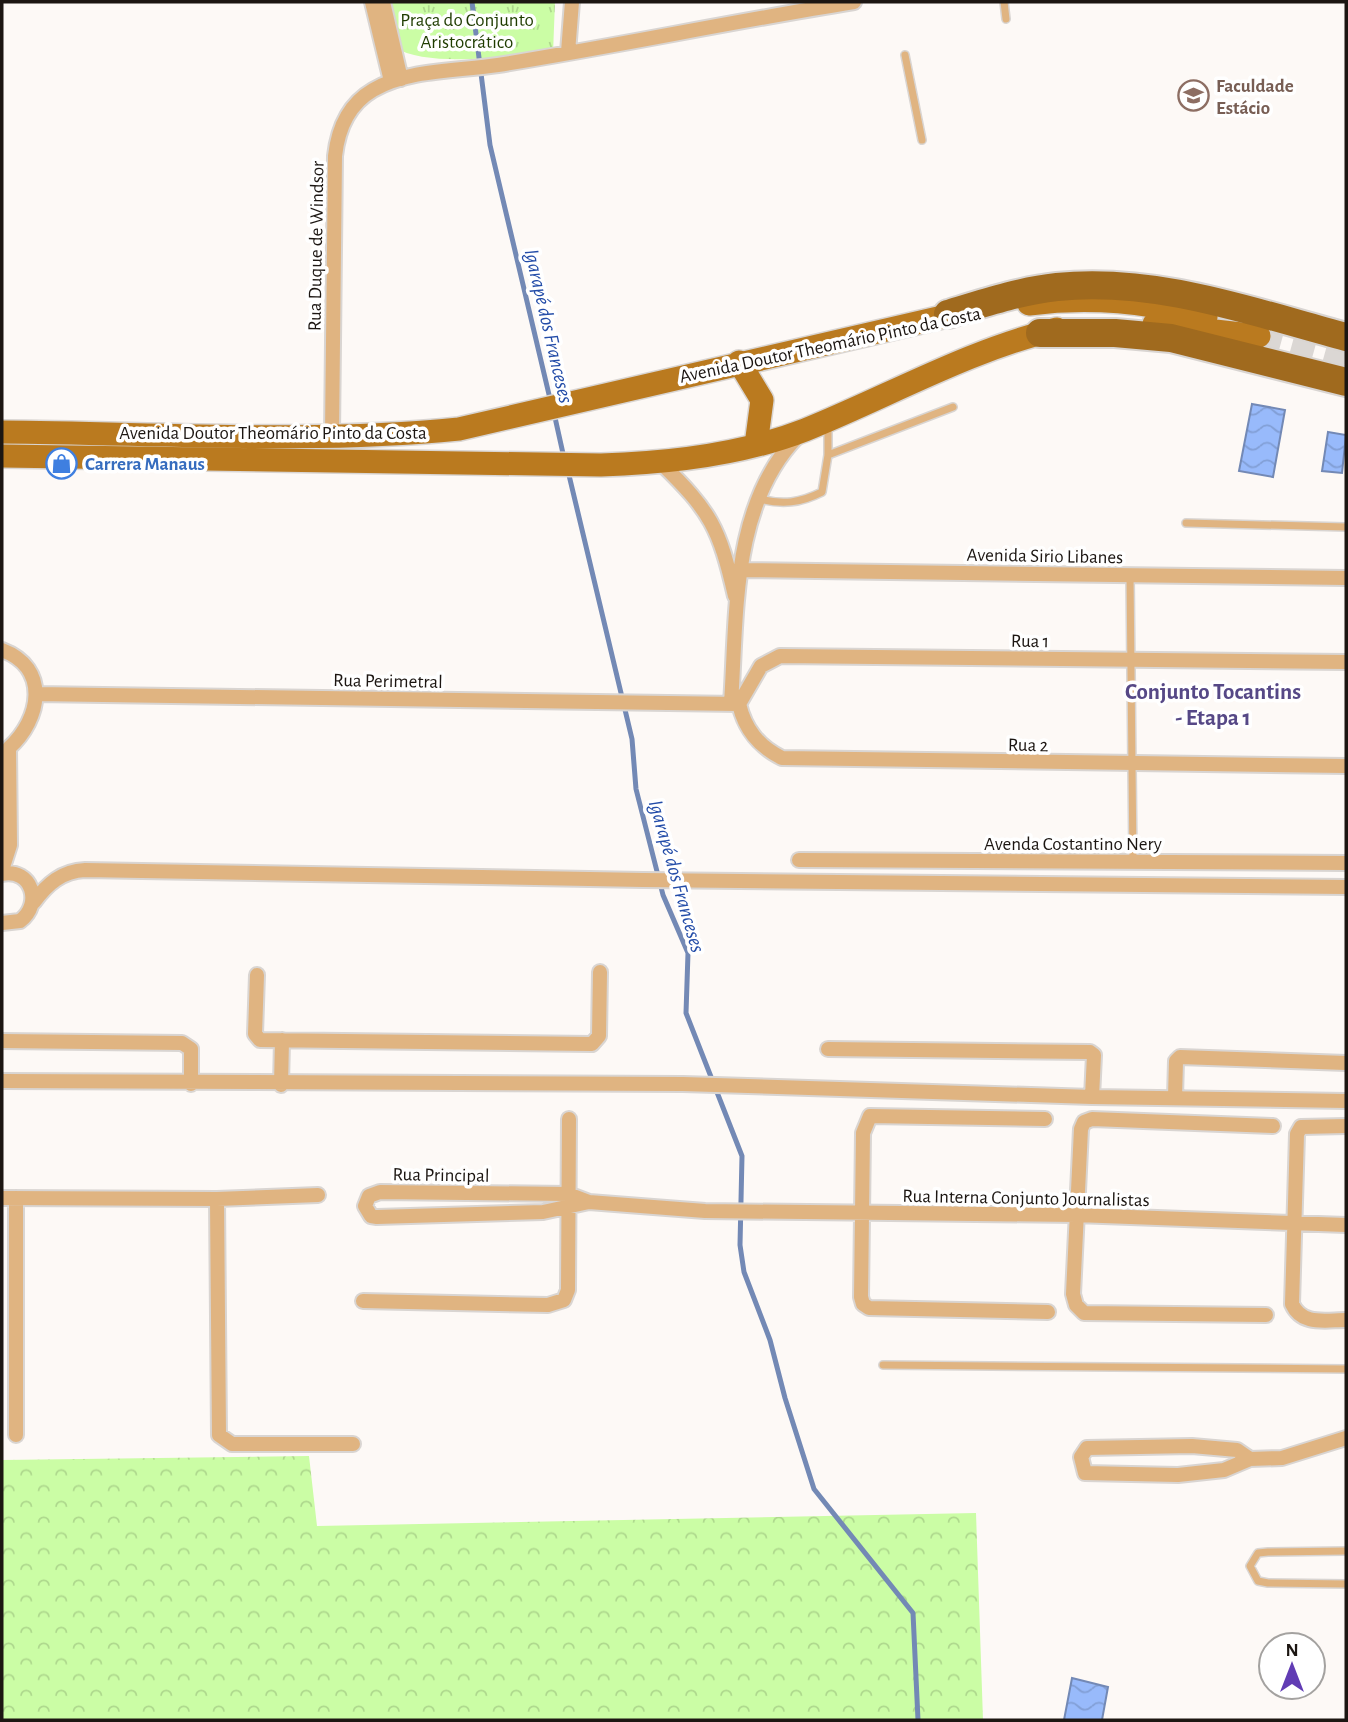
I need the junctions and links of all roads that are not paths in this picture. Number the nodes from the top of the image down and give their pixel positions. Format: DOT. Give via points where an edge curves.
graph roads {
  1 [pos="372,2"];
  2 [pos="383,2"];
  3 [pos="572,2"];
  4 [pos="854,2"];
  5 [pos="1004,2"];
  6 [pos="821,4"];
  7 [pos="1006,19"];
  8 [pos="568,52"];
  9 [pos="905,55"];
  10 [pos="396,80"];
  11 [pos="922,140"];
  12 [pos="948,314"];
  13 [pos="1040,333"];
  14 [pos="1346,337"];
  15 [pos="739,362"];
  16 [pos="1346,382"];
  17 [pos="953,407"];
  18 [pos="828,419"];
  19 [pos="804,430"];
  20 [pos="2,432"];
  21 [pos="332,435"];
  22 [pos="756,445"];
  23 [pos="828,455"];
  24 [pos="2,456"];
  25 [pos="661,463"];
  26 [pos="756,498"];
  27 [pos="1186,523"];
  28 [pos="1346,527"];
  29 [pos="743,570"];
  30 [pos="1130,575"];
  31 [pos="1346,578"];
  32 [pos="737,604"];
  33 [pos="2,650"];
  34 [pos="1131,660"];
  35 [pos="1346,663"];
  36 [pos="36,694"];
  37 [pos="735,704"];
  38 [pos="5,748"];
  39 [pos="1134,765"];
  40 [pos="1346,766"];
  41 [pos="6,845"];
  42 [pos="799,860"];
  43 [pos="1133,862"];
  44 [pos="1346,863"];
  45 [pos="2,872"];
  46 [pos="1346,887"];
  47 [pos="34,902"];
  48 [pos="20,921"];
  49 [pos="2,923"];
  50 [pos="2,936"];
  51 [pos="600,972"];
  52 [pos="257,975"];
  53 [pos="282,1040"];
  54 [pos="2,1041"];
  55 [pos="828,1049"];
  56 [pos="1346,1063"];
  57 [pos="2,1082"];
  58 [pos="191,1084"];
  59 [pos="281,1085"];
  60 [pos="1092,1097"];
  61 [pos="1175,1097"];
  62 [pos="1346,1101"];
  63 [pos="569,1119"];
  64 [pos="1045,1119"];
  65 [pos="1273,1126"];
  66 [pos="1346,1126"];
  67 [pos="318,1195"];
  68 [pos="9,1198"];
  69 [pos="217,1199"];
  70 [pos="568,1201"];
  71 [pos="705,1211"];
  72 [pos="861,1213"];
  73 [pos="1076,1215"];
  74 [pos="1296,1225"];
  75 [pos="1346,1225"];
  76 [pos="363,1301"];
  77 [pos="1048,1312"];
  78 [pos="1266,1315"];
  79 [pos="1346,1320"];
  80 [pos="883,1365"];
  81 [pos="1346,1369"];
  82 [pos="16,1435"];
  83 [pos="1346,1438"];
  84 [pos="353,1444"];
  85 [pos="1250,1459"];
  86 [pos="1346,1551"];
  87 [pos="1346,1584"];
  1 -- 10 [label="street"];
  2 -- 10 [label="street"];
  3 -- 8 [label="street"];
  4 -- 6 [label="street, Rua Duque de Windsor"];
  5 -- 7 [label="lane"];
  6 -- 8 [label="street, Rua Duque de Windsor"];
  8 -- 10 [label="street, Rua Duque de Windsor"];
  9 -- 11 [label="lane"];
  10 -- 21 [label="street, Rua Duque de Windsor" via="353,107 336,143"];
  12 -- 13 [label="main road, Avenida Doutor Theomário Pinto da Costa" via="1046,302 1134,301 1210,318 1259,337 1128,321"];
  12 -- 14 [label="highway" via="1056,287 1136,286 1179,292"];
  12 -- 15 [label="main road, Avenida Doutor Theomário Pinto da Costa"];
  13 -- 16 [label="highway" via="1171,338"];
  13 -- 18 [label="main road, Avenida Doutor Theomário Pinto da Costa"];
  15 -- 21 [label="main road, Avenida Doutor Theomário Pinto da Costa" via="509,419 403,435"];
  15 -- 22 [label="main road" via="762,400"];
  17 -- 23 [label="lane"];
  18 -- 19 [label="main road, Avenida Doutor Theomário Pinto da Costa"];
  18 -- 23 [label="lane"];
  19 -- 22 [label="main road, Avenida Doutor Theomário Pinto da Costa"];
  19 -- 26 [label="street" via="782,454"];
  20 -- 21 [label="main road, Avenida Doutor Theomário Pinto da Costa"];
  22 -- 25 [label="main road, Avenida Doutor Theomário Pinto da Costa"];
  23 -- 26 [label="lane" via="822,492 780,504"];
  24 -- 25 [label="main road, Avenida Doutor Theomário Pinto da Costa"];
  25 -- 32 [label="street" via="705,509 718,530"];
  26 -- 29 [label="street"];
  27 -- 28 [label="lane"];
  29 -- 30 [label="street, Avenida Sirio Libanes"];
  29 -- 32 [label="street"];
  30 -- 31 [label="street, Avenida Sirio Libanes"];
  30 -- 34 [label="lane"];
  32 -- 37 [label="street"];
  33 -- 36 [label="street" via="24,664"];
  34 -- 35 [label="street, Rua 1"];
  34 -- 37 [label="street, Rua 1" via="780,656 761,666"];
  34 -- 39 [label="lane"];
  36 -- 37 [label="street, Rua Perimetral"];
  36 -- 38 [label="street" via="31,723"];
  37 -- 39 [label="street, Rua 2" via="757,741 782,758"];
  38 -- 41 [label="street"];
  39 -- 40 [label="street, Rua 2"];
  39 -- 43 [label="lane"];
  41 -- 45 [label="street"];
  42 -- 43 [label="street, Avenda Costantino Nery"];
  43 -- 44 [label="street, Avenda Costantino Nery"];
  45 -- 47 [label="street" via="24,878"];
  46 -- 47 [label="street" via="85,870 61,876"];
  47 -- 48 [label="street"];
  48 -- 49 [label="street"];
  48 -- 50 [label="street"];
  51 -- 53 [label="street" via="599,1036 592,1044"];
  52 -- 53 [label="street" via="256,1037"];
  53 -- 59 [label="street"];
  54 -- 58 [label="street" via="182,1043 191,1049"];
  55 -- 60 [label="street" via="1090,1052 1094,1055"];
  56 -- 61 [label="street" via="1180,1057"];
  57 -- 58 [label="street"];
  58 -- 59 [label="street"];
  59 -- 60 [label="street" via="684,1084"];
  60 -- 61 [label="street"];
  61 -- 62 [label="street"];
  63 -- 70 [label="street"];
  64 -- 72 [label="street" via="870,1116 863,1133"];
  65 -- 73 [label="street" via="1084,1122"];
  66 -- 74 [label="street" via="1311,1125 1301,1127 1297,1134"];
  67 -- 69 [label="street"];
  68 -- 69 [label="street"];
  68 -- 82 [label="street"];
  69 -- 84 [label="street" via="219,1436 232,1444"];
  70 -- 70 [label="street, Rua Principal" via="543,1212 377,1217 365,1206 369,1196 380,1192"];
  70 -- 71 [label="street, Rua Principal"];
  70 -- 76 [label="street" via="568,1290 564,1300 548,1305"];
  71 -- 72 [label="street, Rua Interna Conjunto Journalistas"];
  72 -- 73 [label="street, Rua Interna Conjunto Journalistas"];
  72 -- 77 [label="street" via="861,1297 869,1308"];
  73 -- 74 [label="street, Rua Interna Conjunto Journalistas"];
  73 -- 78 [label="street" via="1073,1294 1084,1313"];
  74 -- 75 [label="street, Rua Interna Conjunto Journalistas"];
  74 -- 79 [label="street" via="1292,1304 1297,1315 1304,1320"];
  80 -- 81 [label="lane"];
  83 -- 85 [label="street" via="1282,1458"];
  85 -- 85 [label="street" via="1237,1450 1192,1446 1087,1448 1081,1457 1082,1469 1090,1474 1189,1474 1224,1470"];
  86 -- 87 [label="lane" via="1258,1553 1250,1566 1258,1581 1268,1583"];
}
